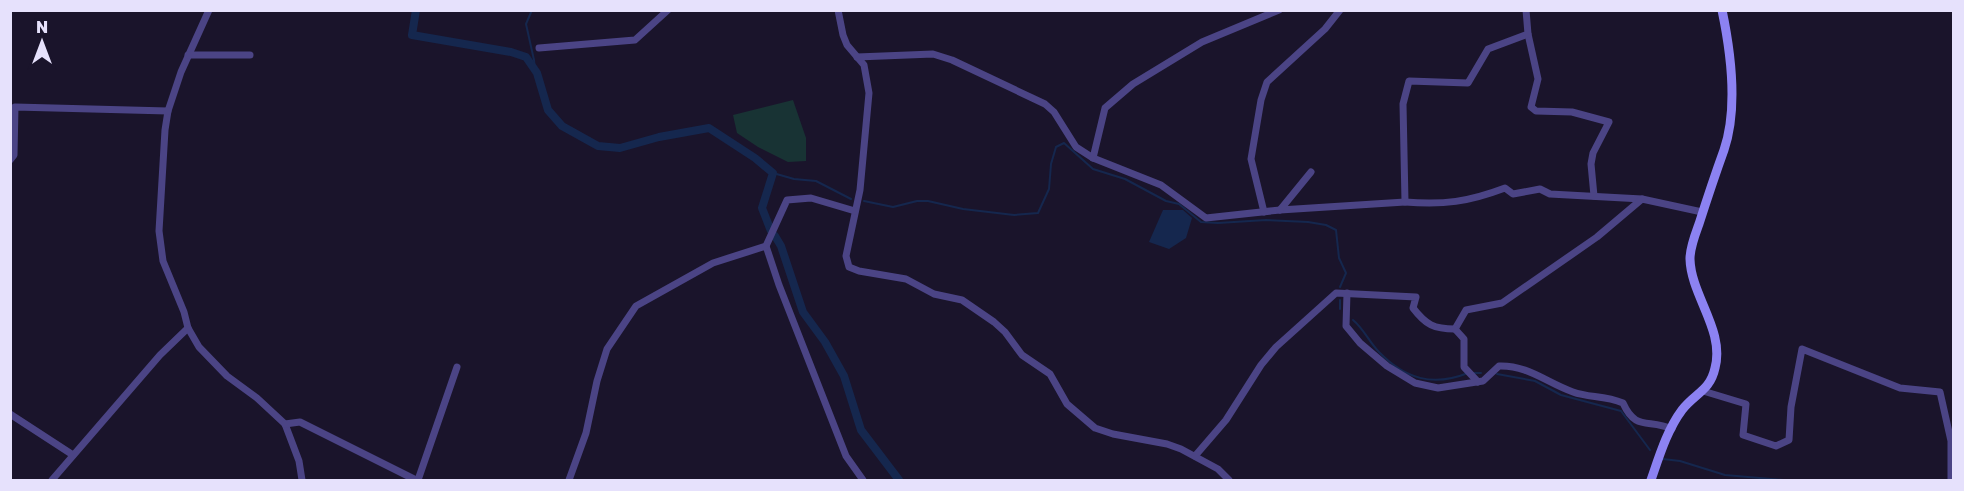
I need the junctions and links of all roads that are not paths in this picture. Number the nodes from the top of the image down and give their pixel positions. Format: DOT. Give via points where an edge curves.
graph roads {
  1 [pos="209,10"];
  2 [pos="668,10"];
  3 [pos="838,10"];
  4 [pos="1279,10"];
  5 [pos="1340,10"];
  6 [pos="1526,10"];
  7 [pos="1722,10"];
  8 [pos="1528,34"];
  9 [pos="539,48"];
  10 [pos="188,55"];
  11 [pos="250,55"];
  12 [pos="857,57"];
  13 [pos="168,111"];
  14 [pos="1092,158"];
  15 [pos="10,160"];
  16 [pos="1311,172"];
  17 [pos="1594,196"];
  18 [pos="1642,199"];
  19 [pos="1405,202"];
  20 [pos="1280,210"];
  21 [pos="855,211"];
  22 [pos="1264,212"];
  23 [pos="1702,212"];
  24 [pos="766,246"];
  25 [pos="1347,293"];
  26 [pos="188,328"];
  27 [pos="1455,329"];
  28 [pos="457,367"];
  29 [pos="1478,382"];
  30 [pos="1703,391"];
  31 [pos="10,414"];
  32 [pos="285,424"];
  33 [pos="1672,429"];
  34 [pos="73,455"];
  35 [pos="1195,456"];
  36 [pos="52,480"];
  37 [pos="302,480"];
  38 [pos="417,480"];
  39 [pos="569,480"];
  40 [pos="863,480"];
  41 [pos="1229,480"];
  42 [pos="1651,480"];
  43 [pos="1951,480"];
  1 -- 10 [label="street"];
  2 -- 9 [label="street" via="635,40"];
  3 -- 12 [label="street" via="847,45"];
  4 -- 14 [label="street" via="1202,42 1133,84 1105,108"];
  5 -- 22 [label="street" via="1267,82 1251,159"];
  6 -- 8 [label="street"];
  7 -- 23 [label="street" via="1730,49 1729,126"];
  8 -- 17 [label="street" via="1538,79 1531,107 1608,122 1593,153"];
  8 -- 19 [label="street" via="1488,49 1468,83 1409,81 1403,104"];
  10 -- 11 [label="street"];
  10 -- 13 [label="street"];
  12 -- 14 [label="street" via="933,54 952,60 1045,104 1076,147"];
  12 -- 21 [label="street" via="864,65 869,93"];
  13 -- 15 [label="street" via="15,107 14,155"];
  13 -- 26 [label="street" via="160,245"];
  14 -- 22 [label="street" via="1161,185 1206,218"];
  16 -- 20 [label="street"];
  17 -- 18 [label="street"];
  17 -- 19 [label="street" via="1550,194 1540,189 1513,194 1505,188 1480,198 1439,204"];
  18 -- 23 [label="street"];
  18 -- 27 [label="street" via="1597,237 1503,303 1466,310"];
  19 -- 20 [label="street"];
  20 -- 22 [label="street"];
  21 -- 24 [label="street" via="811,198 787,200"];
  21 -- 35 [label="street" via="846,256 849,267 906,279 934,294 962,300 994,322 1022,355 1050,374 1067,404 1095,428 1167,444"];
  23 -- 30 [label="street" via="1690,258 1718,352 1712,378"];
  24 -- 39 [label="street" via="713,263 636,306 607,349 586,433"];
  24 -- 40 [label="street" via="846,456"];
  25 -- 27 [label="street" via="1416,297 1413,308 1422,320 1438,329"];
  25 -- 29 [label="street" via="1346,326 1387,366 1414,383 1438,388"];
  25 -- 35 [label="street" via="1336,293 1276,347 1260,365 1226,420"];
  26 -- 32 [label="street" via="216,366"];
  26 -- 34 [label="street"];
  27 -- 29 [label="street" via="1464,339 1464,367"];
  28 -- 38 [label="street"];
  29 -- 33 [label="street" via="1499,366 1513,366 1573,393 1623,403 1628,413 1644,424 1662,424"];
  30 -- 33 [label="street" via="1682,410"];
  30 -- 43 [label="street" via="1746,404 1743,435 1776,446 1789,440 1802,349 1900,388 1940,392 1951,441"];
  31 -- 34 [label="street"];
  32 -- 37 [label="street"];
  32 -- 38 [label="street" via="300,422"];
  33 -- 42 [label="street"];
  34 -- 36 [label="street"];
  35 -- 41 [label="street"];
}
